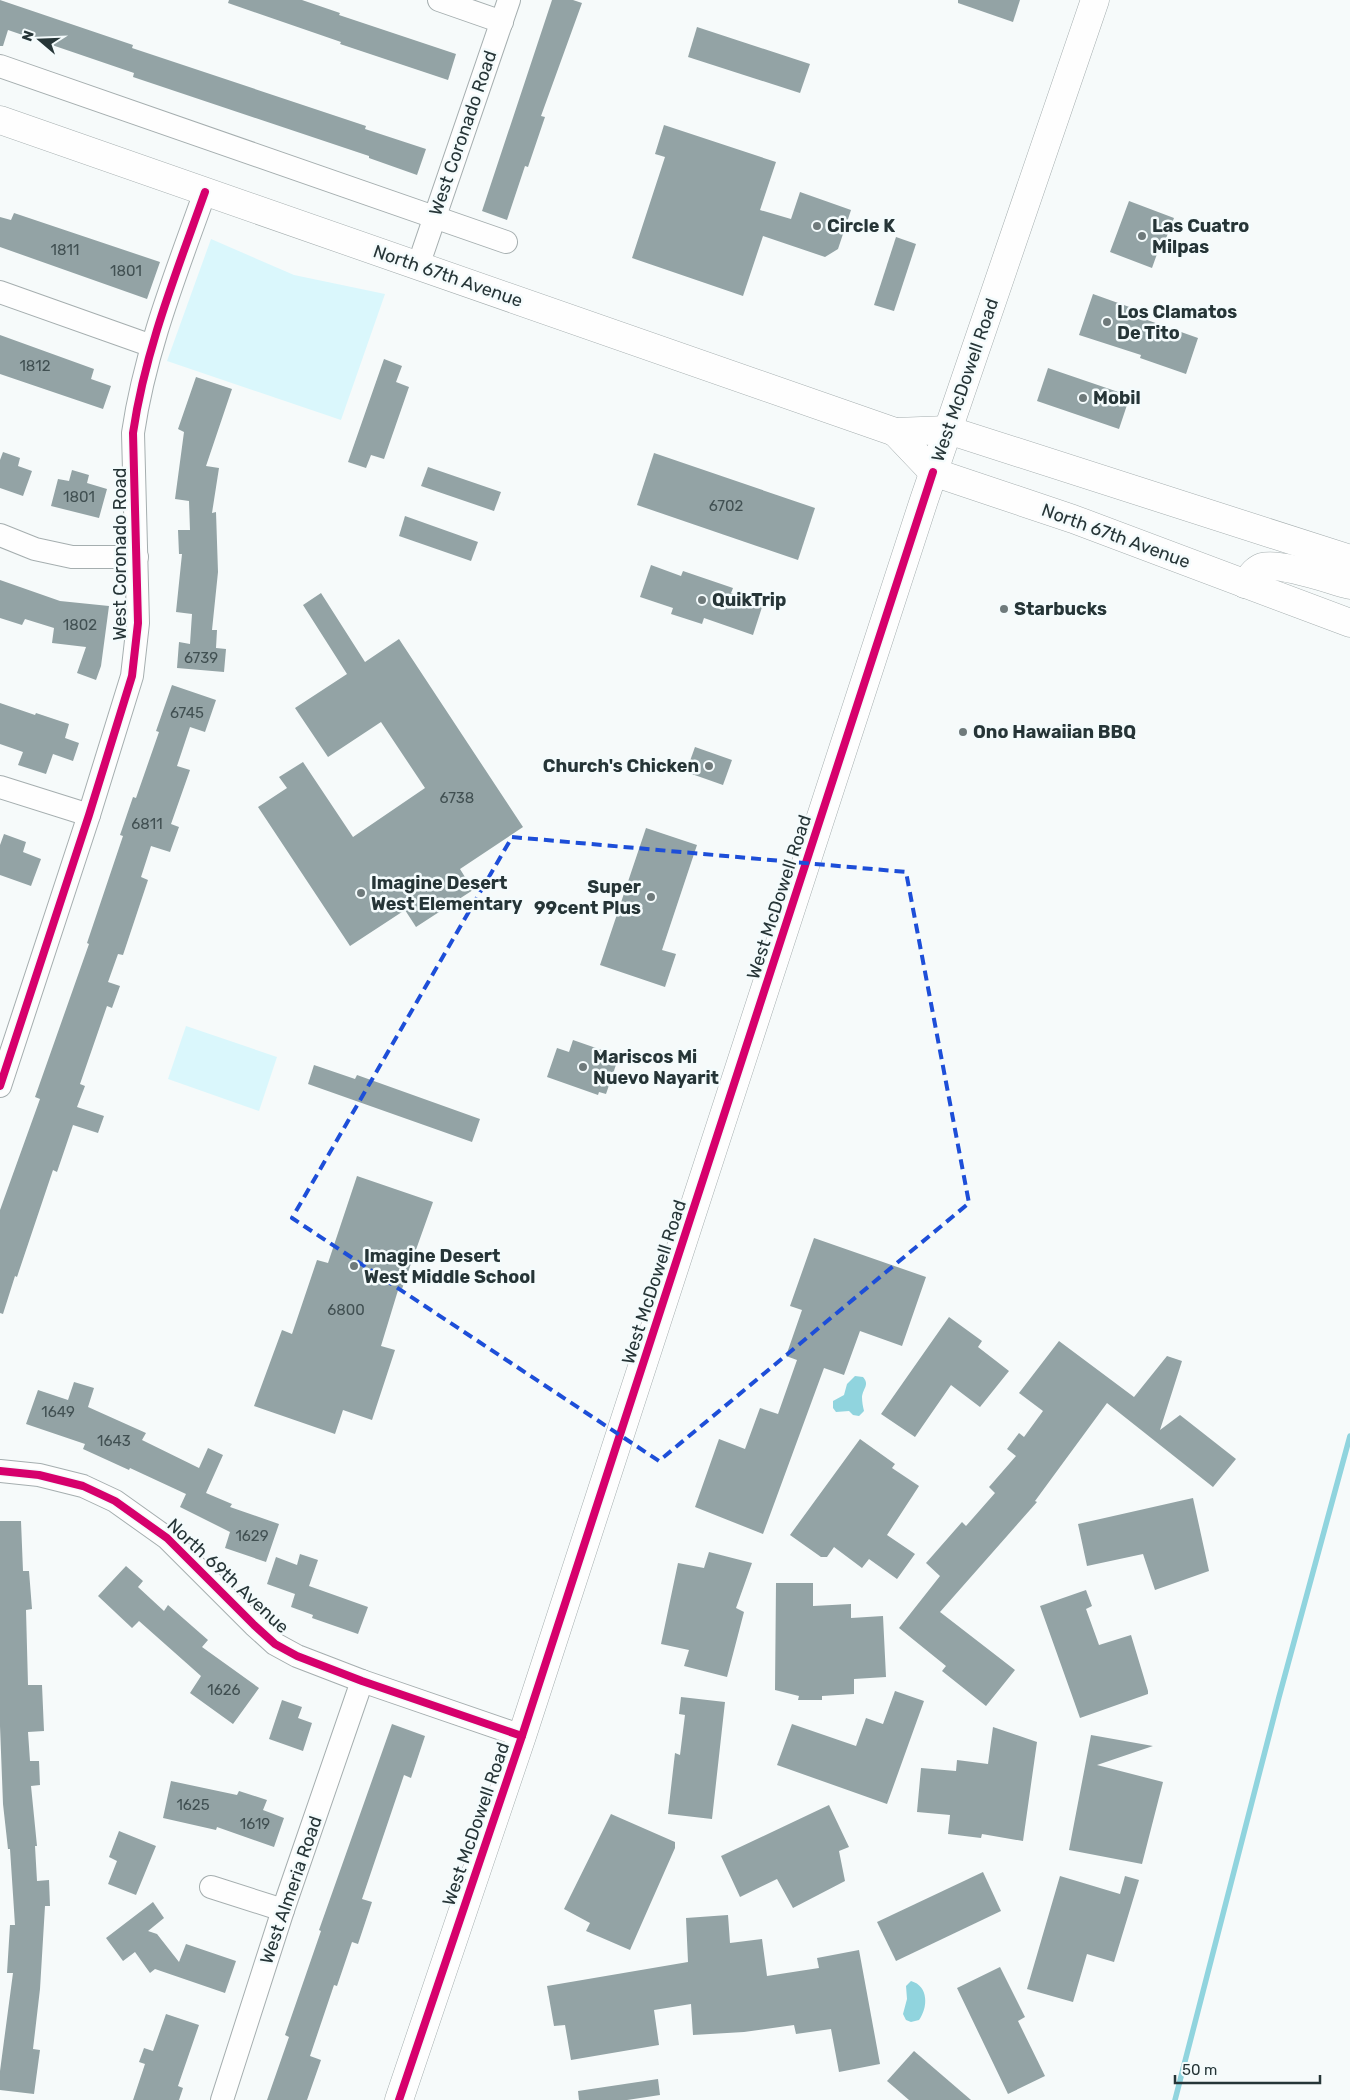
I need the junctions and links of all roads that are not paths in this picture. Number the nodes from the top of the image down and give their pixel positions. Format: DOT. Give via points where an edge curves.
graph roads {
  1 [pos="439,0"];
  2 [pos="509,0"];
  3 [pos="1095,0"];
  4 [pos="502,22"];
  5 [pos="0,66"];
  6 [pos="0,120"];
  7 [pos="205,192"];
  8 [pos="434,218"];
  9 [pos="506,242"];
  10 [pos="418,266"];
  11 [pos="0,292"];
  12 [pos="152,346"];
  13 [pos="948,430"];
  14 [pos="895,432"];
  15 [pos="933,472"];
  16 [pos="0,536"];
  17 [pos="137,558"];
  18 [pos="1350,559"];
  19 [pos="1245,584"];
  20 [pos="1350,585"];
  21 [pos="1350,623"];
  22 [pos="0,787"];
  23 [pos="89,815"];
  24 [pos="6,1048"];
  25 [pos="0,1086"];
  26 [pos="0,1471"];
  27 [pos="362,1681"];
  28 [pos="522,1736"];
  29 [pos="211,1887"];
  30 [pos="283,1910"];
  31 [pos="222,2100"];
  32 [pos="399,2100"];
  1 -- 4 [label="street"];
  2 -- 4 [label="street, West Coronado Road"];
  3 -- 13 [label="main road, West McDowell Road"];
  4 -- 8 [label="street, West Coronado Road"];
  5 -- 8 [label="street"];
  6 -- 7 [label="main road, North 67th Avenue"];
  7 -- 10 [label="main road, North 67th Avenue"];
  7 -- 12 [label="street, West Coronado Road"];
  8 -- 9 [label="street"];
  8 -- 10 [label="street, West Coronado Road"];
  10 -- 14 [label="main road, North 67th Avenue"];
  11 -- 12 [label="street"];
  12 -- 17 [label="street, West Coronado Road" via="133,433"];
  13 -- 14 [label="main road, North 67th Avenue"];
  13 -- 15 [label="main road, West McDowell Road"];
  13 -- 18 [label="main road, North 67th Avenue"];
  14 -- 15 [label="main road, North 67th Avenue"];
  15 -- 19 [label="main road, North 67th Avenue" via="1073,519"];
  15 -- 28 [label="main road, West McDowell Road"];
  16 -- 17 [label="street" via="72,557"];
  17 -- 23 [label="street, West Coronado Road" via="138,624 132,676"];
  19 -- 20 [label="main road" via="1254,572 1274,567"];
  19 -- 21 [label="main road, North 67th Avenue"];
  22 -- 23 [label="street"];
  23 -- 24 [label="street, West Coronado Road"];
  24 -- 25 [label="street, West Coronado Road"];
  26 -- 27 [label="street, North 69th Avenue" via="39,1475 83,1486 115,1501 167,1538 276,1644"];
  27 -- 28 [label="street, North 69th Avenue"];
  27 -- 30 [label="street, West Almeria Road"];
  28 -- 32 [label="main road, West McDowell Road"];
  29 -- 30 [label="street"];
  30 -- 31 [label="street, West Almeria Road"];
}
